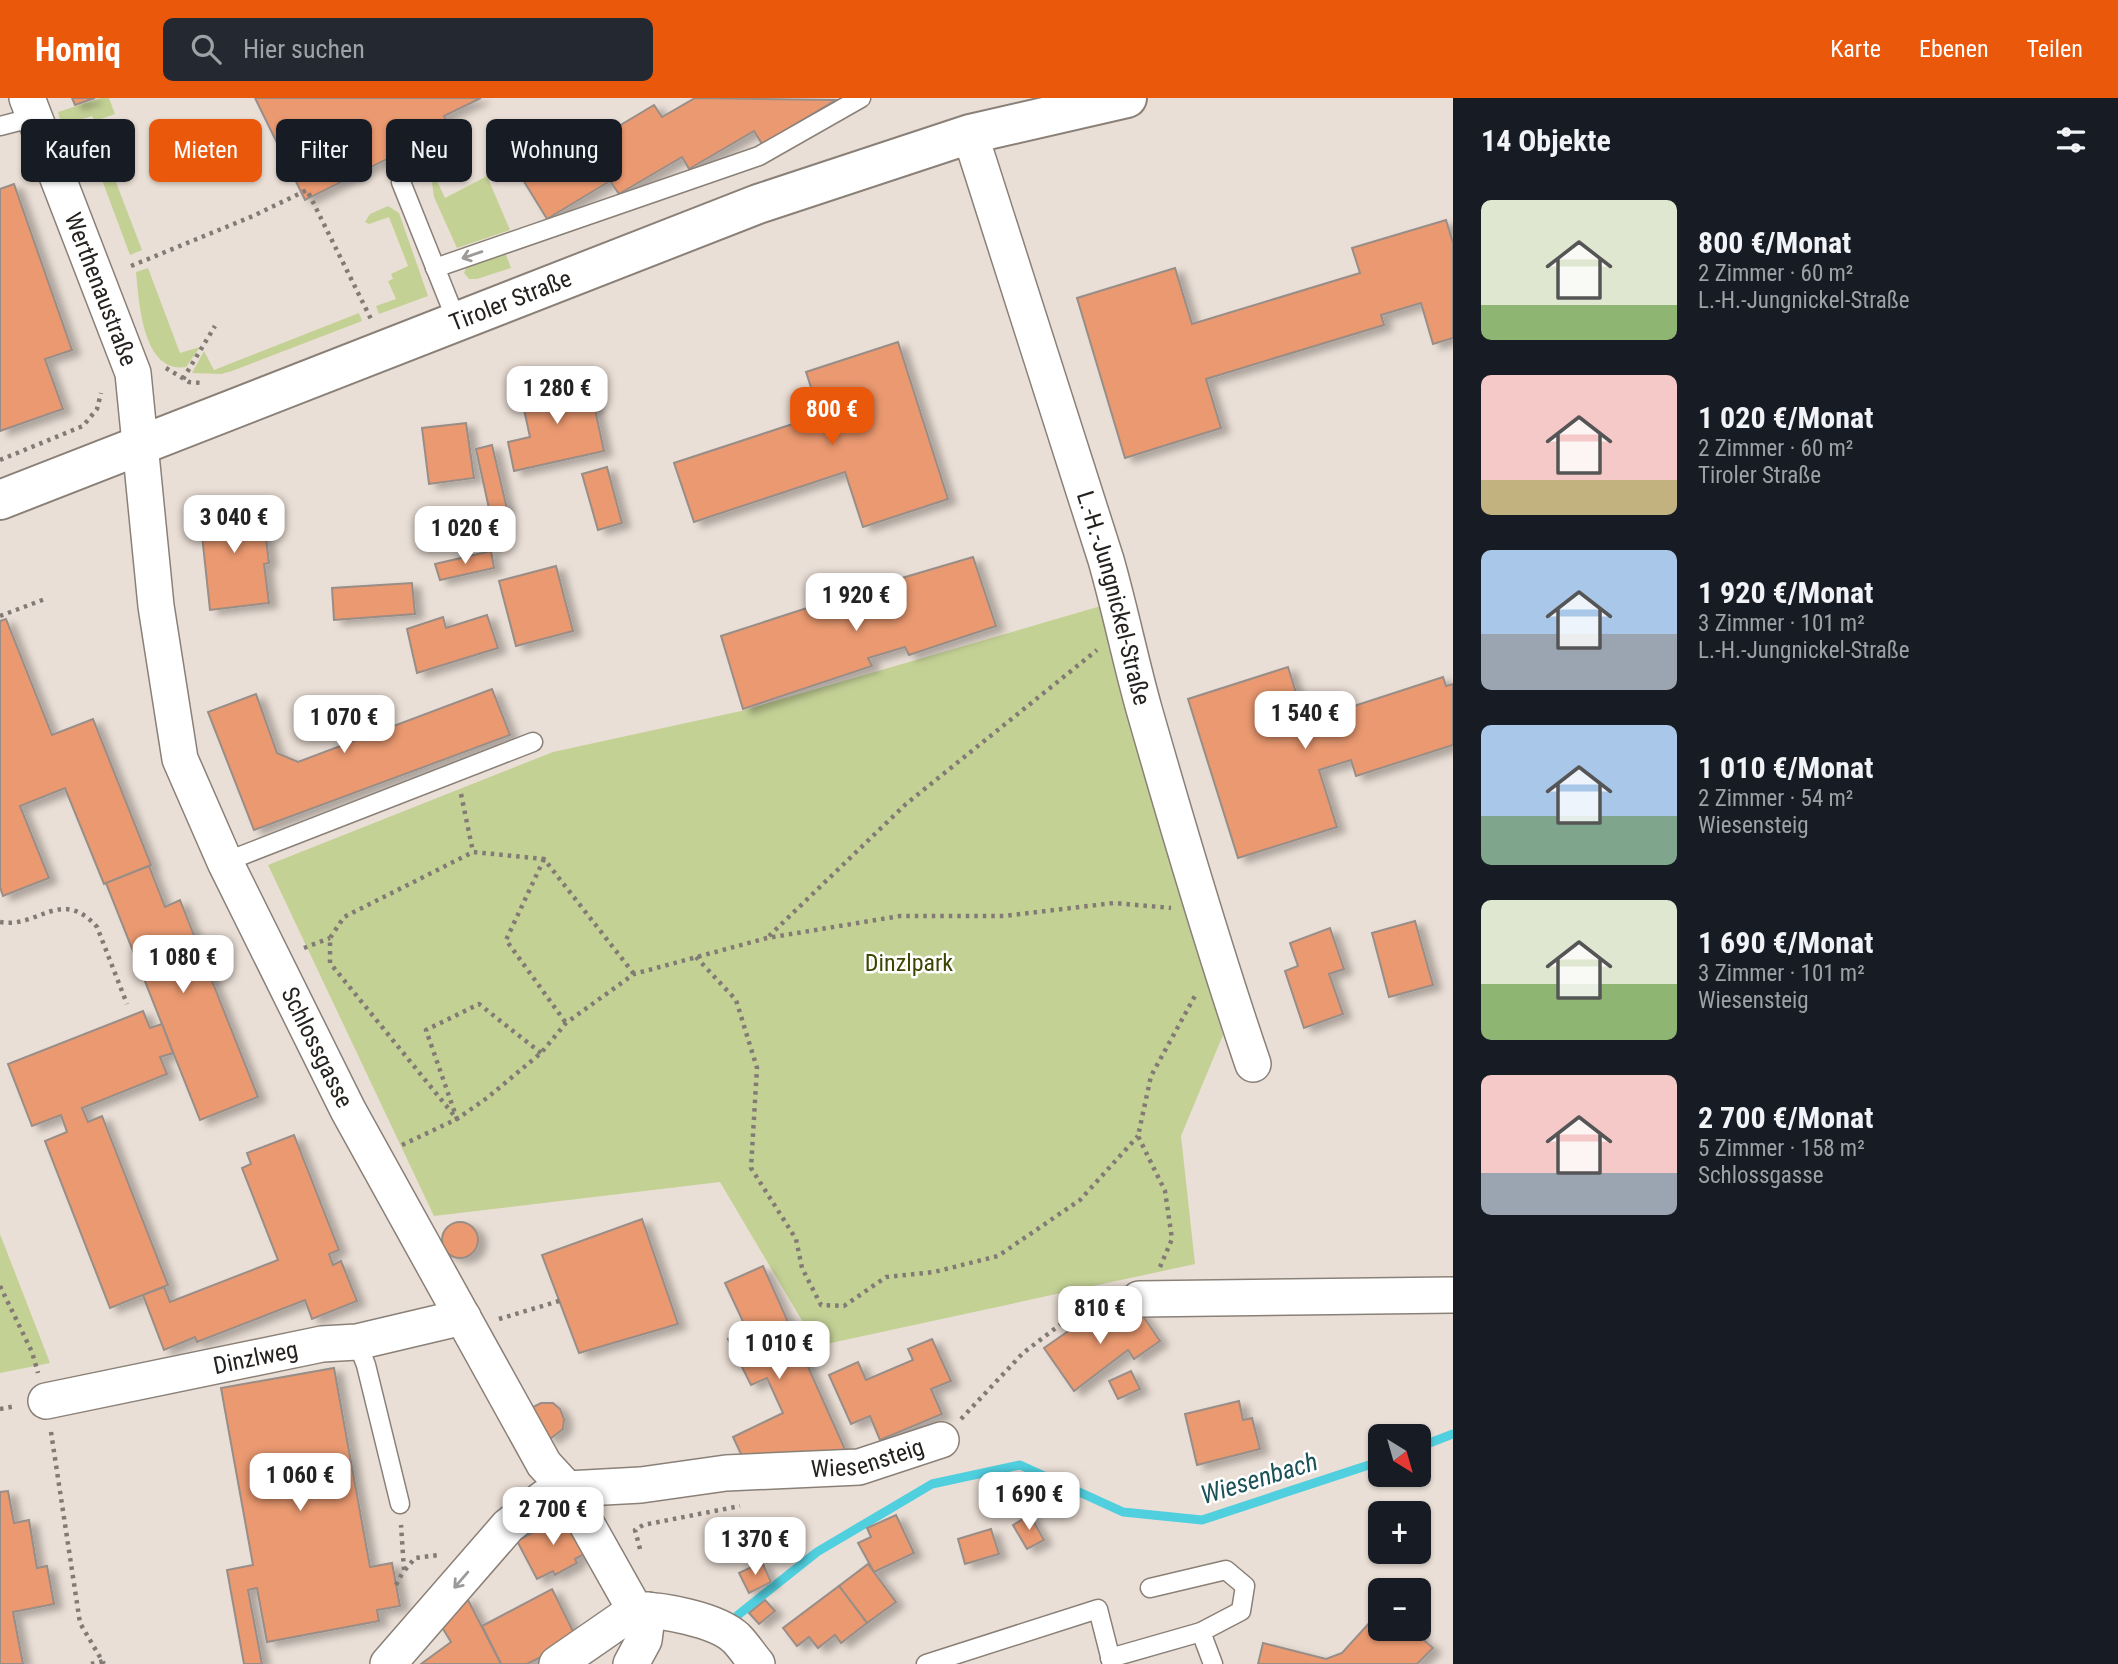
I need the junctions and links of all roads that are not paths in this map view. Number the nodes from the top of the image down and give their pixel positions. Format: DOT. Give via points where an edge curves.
graph roads {
  1 [pos="860,98"];
  2 [pos="1127,98"];
  3 [pos="31,107"];
  4 [pos="1024,110"];
  5 [pos="0,126"];
  6 [pos="970,134"];
  7 [pos="401,182"];
  8 [pos="435,268"];
  9 [pos="457,322"];
  10 [pos="139,446"];
  11 [pos="0,500"];
  12 [pos="533,742"];
  13 [pos="225,862"];
  14 [pos="1253,1064"];
  15 [pos="1453,1295"];
  16 [pos="1139,1299"];
  17 [pos="475,1320"];
  18 [pos="357,1342"];
  19 [pos="46,1401"];
  20 [pos="941,1440"];
  21 [pos="567,1489"];
  22 [pos="400,1504"];
  23 [pos="1150,1588"];
  24 [pos="641,1610"];
  25 [pos="1201,1632"];
  26 [pos="1111,1661"];
  27 [pos="388,1664"];
  28 [pos="557,1664"];
  29 [pos="631,1664"];
  30 [pos="757,1664"];
  31 [pos="926,1664"];
  32 [pos="1213,1664"];
  1 -- 8 [label="lane, one-way" via="759,156"];
  2 -- 4 [label="main road, Tiroler Straße"];
  3 -- 5 [label="lane"];
  3 -- 10 [label="street, Werthenaustraße" via="134,373"];
  4 -- 6 [label="main road, Tiroler Straße"];
  6 -- 9 [label="main road, Tiroler Straße" via="758,204"];
  6 -- 14 [label="street, L.-H.-Jungnickel-Straße" via="1126,627 1143,706 1217,959"];
  7 -- 8 [label="lane"];
  8 -- 9 [label="lane"];
  9 -- 10 [label="main road, Tiroler Straße"];
  10 -- 11 [label="main road, Tiroler Straße"];
  10 -- 13 [label="street, Schlossgasse" via="156,606 180,759"];
  12 -- 13 [label="lane"];
  13 -- 17 [label="street, Schlossgasse" via="348,1110"];
  15 -- 16 [label="street"];
  17 -- 18 [label="street, Dinzlweg"];
  17 -- 21 [label="street, Schlossgasse" via="544,1464"];
  18 -- 19 [label="street, Dinzlweg" via="322,1344"];
  18 -- 22 [label="lane"];
  20 -- 21 [label="street, Wiesensteig" via="859,1467"];
  21 -- 24 [label="street, Schlossgasse"];
  21 -- 27 [label="street, one-way" via="544,1498 508,1526"];
  23 -- 25 [label="lane" via="1226,1570 1245,1586 1241,1611"];
  24 -- 28 [label="street"];
  24 -- 29 [label="street" via="644,1640"];
  24 -- 30 [label="street" via="689,1617 734,1636"];
  25 -- 26 [label="lane"];
  25 -- 32 [label="lane"];
  26 -- 31 [label="lane" via="1098,1609"];
}
